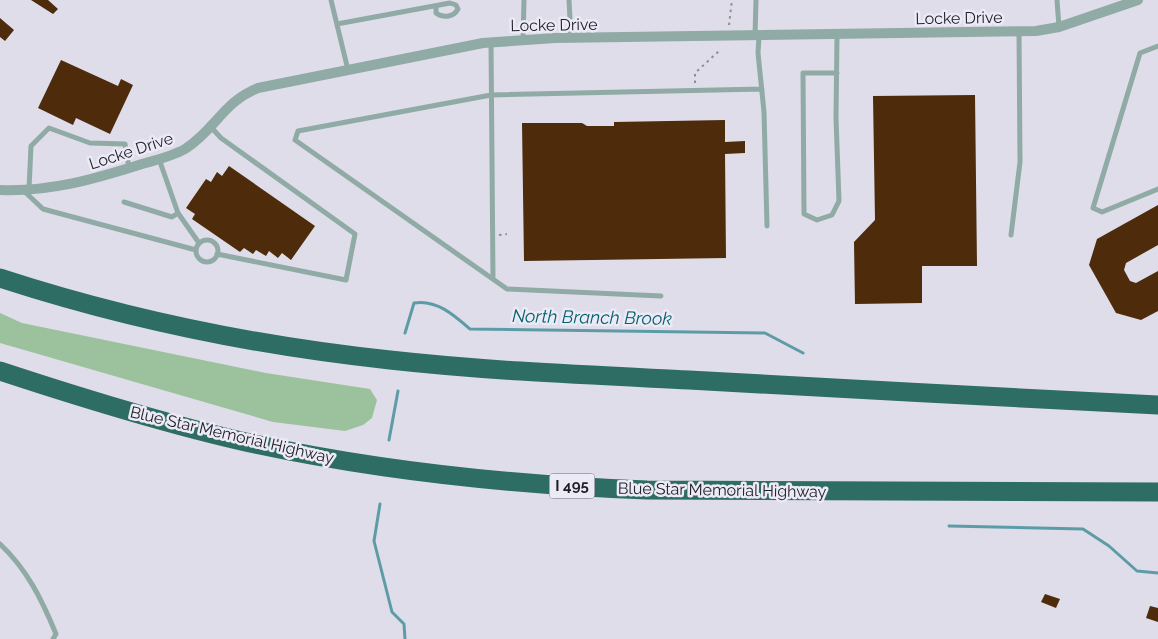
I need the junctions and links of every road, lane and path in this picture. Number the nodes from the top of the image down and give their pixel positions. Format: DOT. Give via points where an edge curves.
graph roads {
  1 [pos="331,0"];
  2 [pos="524,0"];
  3 [pos="569,0"];
  4 [pos="732,0"];
  5 [pos="756,0"];
  6 [pos="1057,0"];
  7 [pos="1138,0"];
  8 [pos="436,7"];
  9 [pos="337,24"];
  10 [pos="730,26"];
  11 [pos="1059,27"];
  12 [pos="1019,32"];
  13 [pos="837,35"];
  14 [pos="757,36"];
  15 [pos="571,39"];
  16 [pos="523,40"];
  17 [pos="491,42"];
  18 [pos="1158,46"];
  19 [pos="719,50"];
  20 [pos="348,70"];
  21 [pos="837,73"];
  22 [pos="695,83"];
  23 [pos="762,89"];
  24 [pos="491,95"];
  25 [pos="210,126"];
  26 [pos="159,159"];
  27 [pos="129,168"];
  28 [pos="1158,189"];
  29 [pos="0,190"];
  30 [pos="26,190"];
  31 [pos="124,202"];
  32 [pos="178,213"];
  33 [pos="767,226"];
  34 [pos="1011,235"];
  35 [pos="200,243"];
  36 [pos="196,250"];
  37 [pos="217,254"];
  38 [pos="0,278"];
  39 [pos="493,279"];
  40 [pos="661,296"];
  41 [pos="0,371"];
  42 [pos="1158,405"];
  43 [pos="1158,492"];
  44 [pos="0,544"];
  45 [pos="53,639"];
  1 -- 9 [label="lane"];
  2 -- 16 [label="lane"];
  3 -- 15 [label="lane"];
  4 -- 10 [label="path"];
  5 -- 14 [label="lane"];
  6 -- 11 [label="lane"];
  7 -- 11 [label="street, Locke Drive"];
  8 -- 9 [label="lane"];
  9 -- 20 [label="lane"];
  11 -- 12 [label="street, Locke Drive"];
  12 -- 13 [label="street, Locke Drive"];
  12 -- 34 [label="lane" via="1020,162"];
  13 -- 14 [label="street, Locke Drive"];
  13 -- 21 [label="lane"];
  14 -- 15 [label="street, Locke Drive"];
  14 -- 23 [label="lane"];
  15 -- 16 [label="street, Locke Drive"];
  16 -- 17 [label="street, Locke Drive"];
  17 -- 20 [label="street, Locke Drive"];
  17 -- 24 [label="lane"];
  18 -- 28 [label="lane" via="1140,53 1092,208 1102,212"];
  19 -- 22 [label="path" via="695,73"];
  20 -- 25 [label="street, Locke Drive" via="269,85 243,94"];
  21 -- 21 [label="lane" via="839,201 832,215 817,220 804,214 803,73"];
  23 -- 24 [label="lane"];
  23 -- 33 [label="lane"];
  24 -- 39 [label="lane"];
  24 -- 39 [label="lane" via="298,131 295,140"];
  25 -- 26 [label="street, Locke Drive" via="184,150"];
  25 -- 37 [label="lane" via="221,138 355,234 346,280"];
  26 -- 27 [label="street, Locke Drive"];
  26 -- 32 [label="lane"];
  27 -- 30 [label="street, Locke Drive" via="78,183"];
  27 -- 30 [label="lane" via="125,144 90,143 49,128 31,146"];
  29 -- 30 [label="street, Locke Drive"];
  30 -- 36 [label="lane" via="43,209"];
  31 -- 32 [label="lane" via="172,217"];
  32 -- 35 [label="lane"];
  35 -- 36 [label="lane"];
  35 -- 37 [label="lane" via="211,242"];
  36 -- 37 [label="lane" via="199,259 206,262"];
  38 -- 42 [label="highway" via="177,325 277,345 390,360 519,371"];
  39 -- 40 [label="lane" via="507,289"];
  41 -- 43 [label="highway, Blue Star Memorial Highway / I 495" via="133,413 232,438 340,460 435,473 647,490"];
  44 -- 45 [label="lane" via="26,572 44,603 56,634"];
}
